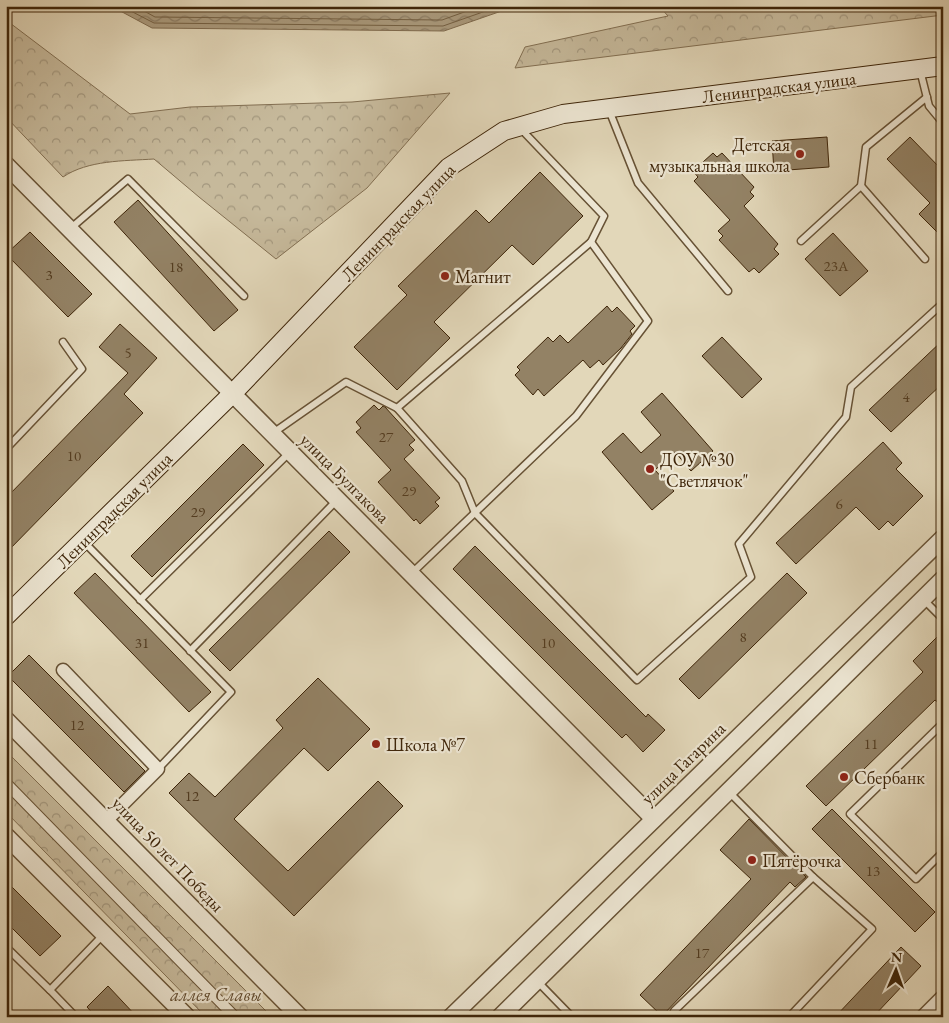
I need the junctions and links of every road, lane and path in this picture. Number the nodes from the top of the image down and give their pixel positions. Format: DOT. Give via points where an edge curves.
graph roads {
  1 [pos="943,66"];
  2 [pos="920,68"];
  3 [pos="927,97"];
  4 [pos="608,109"];
  5 [pos="943,123"];
  6 [pos="519,127"];
  7 [pos="6,165"];
  8 [pos="861,186"];
  9 [pos="71,228"];
  10 [pos="801,241"];
  11 [pos="591,242"];
  12 [pos="924,259"];
  13 [pos="728,291"];
  14 [pos="244,296"];
  15 [pos="943,303"];
  16 [pos="63,342"];
  17 [pos="233,393"];
  18 [pos="397,408"];
  19 [pos="273,434"];
  20 [pos="6,449"];
  21 [pos="290,451"];
  22 [pos="338,499"];
  23 [pos="475,513"];
  24 [pos="943,538"];
  25 [pos="83,541"];
  26 [pos="411,574"];
  27 [pos="943,579"];
  28 [pos="923,599"];
  29 [pos="140,600"];
  30 [pos="6,616"];
  31 [pos="943,619"];
  32 [pos="190,651"];
  33 [pos="62,670"];
  34 [pos="6,720"];
  35 [pos="943,723"];
  36 [pos="158,770"];
  37 [pos="6,783"];
  38 [pos="728,791"];
  39 [pos="654,819"];
  40 [pos="107,820"];
  41 [pos="6,836"];
  42 [pos="943,852"];
  43 [pos="813,876"];
  44 [pos="104,934"];
  45 [pos="6,947"];
  46 [pos="537,980"];
  47 [pos="50,990"];
  48 [pos="943,996"];
  49 [pos="926,1016"];
  50 [pos="76,1017"];
  51 [pos="187,1017"];
  52 [pos="235,1017"];
  53 [pos="300,1017"];
  54 [pos="451,1017"];
  55 [pos="500,1017"];
  56 [pos="572,1017"];
  57 [pos="680,1017"];
  58 [pos="789,1017"];
  1 -- 2 [label="main road, Ленинградская улица"];
  2 -- 3 [label="lane"];
  2 -- 4 [label="main road, Ленинградская улица"];
  3 -- 5 [label="lane" via="929,106"];
  3 -- 8 [label="lane" via="866,147"];
  4 -- 6 [label="main road, Ленинградская улица" via="564,114"];
  4 -- 13 [label="lane" via="638,183"];
  6 -- 11 [label="lane" via="604,216"];
  6 -- 17 [label="main road, Ленинградская улица" via="504,131 449,167"];
  7 -- 9 [label="street, улица Булгакова"];
  8 -- 10 [label="lane"];
  8 -- 12 [label="lane"];
  9 -- 14 [label="lane" via="128,179"];
  9 -- 17 [label="street, улица Булгакова"];
  11 -- 18 [label="lane"];
  11 -- 23 [label="lane" via="648,321 576,416"];
  15 -- 23 [label="lane" via="851,387 846,417 739,544 751,576 637,680"];
  16 -- 20 [label="lane" via="82,369"];
  17 -- 19 [label="street, улица Булгакова"];
  17 -- 25 [label="main road, Ленинградская улица"];
  18 -- 19 [label="lane" via="346,382"];
  18 -- 23 [label="lane" via="462,481"];
  19 -- 21 [label="street, улица Булгакова"];
  21 -- 22 [label="street, улица Булгакова"];
  21 -- 29 [label="lane"];
  22 -- 26 [label="street, улица Булгакова"];
  22 -- 32 [label="lane"];
  23 -- 26 [label="lane"];
  24 -- 39 [label="street, улица Гагарина"];
  25 -- 29 [label="lane"];
  25 -- 30 [label="main road, Ленинградская улица"];
  26 -- 39 [label="street, улица Булгакова"];
  27 -- 28 [label="street"];
  28 -- 31 [label="lane"];
  28 -- 38 [label="street"];
  29 -- 32 [label="lane"];
  32 -- 36 [label="lane" via="231,692"];
  33 -- 36 [label="street"];
  34 -- 40 [label="street, улица 50 лет Победы"];
  35 -- 42 [label="lane" via="850,814 916,879"];
  36 -- 40 [label="street"];
  37 -- 52 [label="street"];
  38 -- 43 [label="lane"];
  38 -- 46 [label="street"];
  39 -- 54 [label="street, улица Гагарина"];
  40 -- 53 [label="street, улица 50 лет Победы"];
  41 -- 44 [label="street"];
  43 -- 57 [label="lane" via="674,1010"];
  43 -- 58 [label="lane" via="872,929"];
  44 -- 47 [label="lane"];
  44 -- 51 [label="street"];
  45 -- 47 [label="lane"];
  46 -- 55 [label="street"];
  46 -- 56 [label="lane"];
  47 -- 50 [label="lane"];
  48 -- 49 [label="street"];
}
